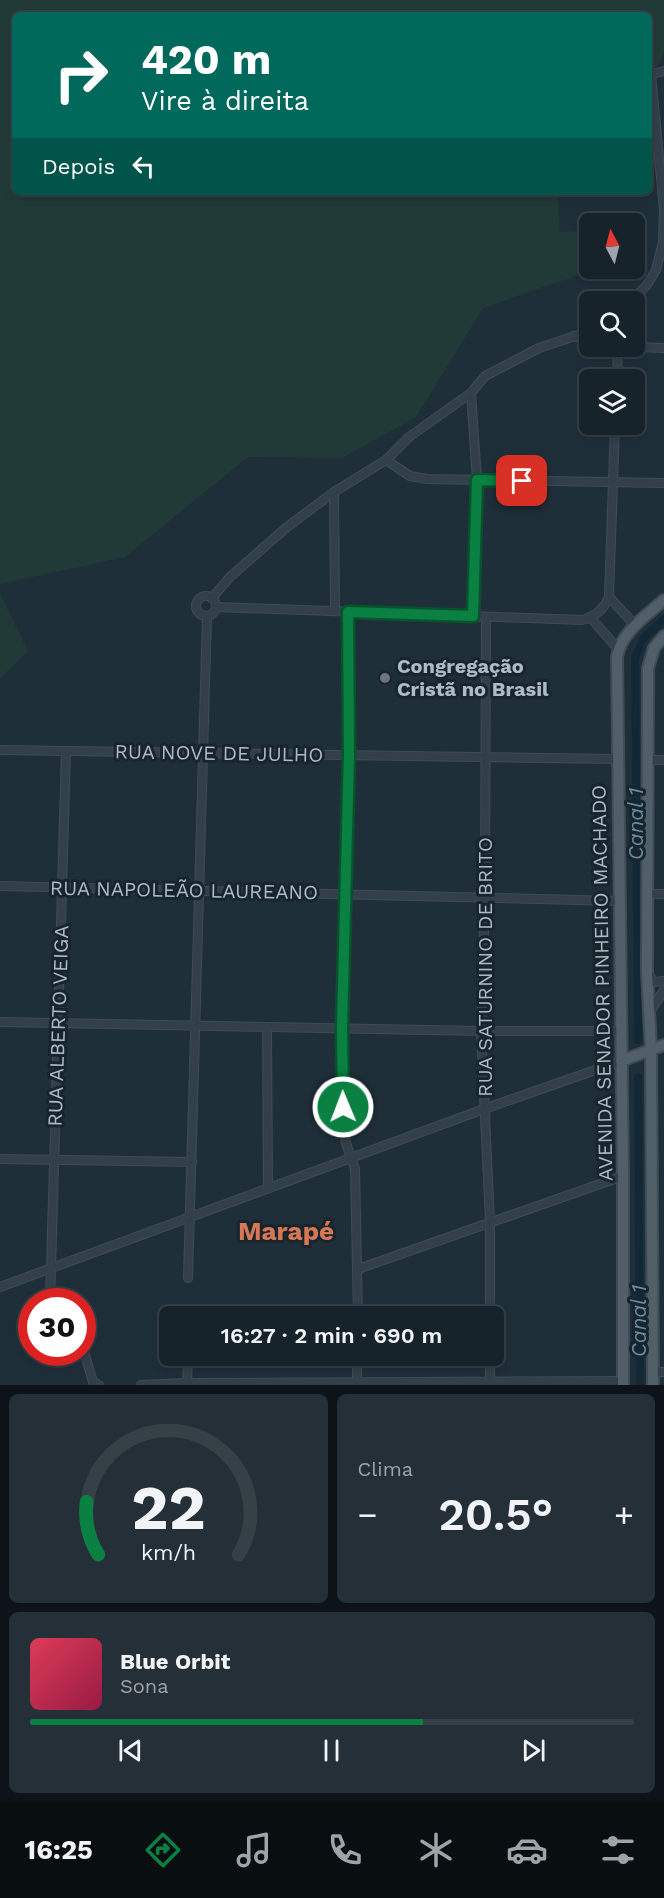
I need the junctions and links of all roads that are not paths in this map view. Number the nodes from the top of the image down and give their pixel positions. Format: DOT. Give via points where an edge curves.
graph roads {
  1 [pos="652,84"];
  2 [pos="664,210"];
  3 [pos="641,291"];
  4 [pos="579,334"];
  5 [pos="572,336"];
  6 [pos="579,338"];
  7 [pos="645,348"];
  8 [pos="664,348"];
  9 [pos="471,393"];
  10 [pos="615,435"];
  11 [pos="386,460"];
  12 [pos="477,480"];
  13 [pos="613,482"];
  14 [pos="664,483"];
  15 [pos="334,492"];
  16 [pos="609,597"];
  17 [pos="212,598"];
  18 [pos="664,600"];
  19 [pos="216,608"];
  20 [pos="335,611"];
  21 [pos="348,612"];
  22 [pos="207,616"];
  23 [pos="473,616"];
  24 [pos="486,617"];
  25 [pos="591,618"];
  26 [pos="635,625"];
  27 [pos="664,636"];
  28 [pos="618,649"];
  29 [pos="0,750"];
  30 [pos="66,751"];
  31 [pos="203,752"];
  32 [pos="349,754"];
  33 [pos="486,757"];
  34 [pos="617,759"];
  35 [pos="648,760"];
  36 [pos="664,760"];
  37 [pos="0,886"];
  38 [pos="62,887"];
  39 [pos="199,891"];
  40 [pos="346,894"];
  41 [pos="647,894"];
  42 [pos="664,894"];
  43 [pos="485,898"];
  44 [pos="620,901"];
  45 [pos="647,971"];
  46 [pos="664,981"];
  47 [pos="664,990"];
  48 [pos="649,1013"];
  49 [pos="0,1022"];
  50 [pos="58,1023"];
  51 [pos="195,1025"];
  52 [pos="267,1027"];
  53 [pos="342,1028"];
  54 [pos="481,1030"];
  55 [pos="621,1031"];
  56 [pos="664,1045"];
  57 [pos="651,1050"];
  58 [pos="621,1061"];
  59 [pos="484,1109"];
  60 [pos="351,1158"];
  61 [pos="0,1159"];
  62 [pos="53,1160"];
  63 [pos="192,1162"];
  64 [pos="623,1176"];
  65 [pos="268,1189"];
  66 [pos="190,1216"];
  67 [pos="490,1222"];
  68 [pos="51,1268"];
  69 [pos="358,1269"];
  70 [pos="188,1278"];
  71 [pos="0,1287"];
  72 [pos="50,1288"];
  73 [pos="358,1306"];
  74 [pos="490,1306"];
  75 [pos="90,1366"];
  76 [pos="188,1366"];
  77 [pos="357,1366"];
  78 [pos="490,1366"];
  79 [pos="658,1372"];
  80 [pos="490,1383"];
  81 [pos="623,1383"];
  82 [pos="97,1384"];
  83 [pos="187,1384"];
  84 [pos="357,1384"];
  85 [pos="141,1385"];
  86 [pos="653,1385"];
  1 -- 2 [label="street"];
  2 -- 3 [label="street" via="663,242 656,270"];
  4 -- 5 [label="street"];
  5 -- 6 [label="street"];
  5 -- 9 [label="street" via="485,376"];
  7 -- 8 [label="street"];
  9 -- 11 [label="street" via="409,437"];
  9 -- 12 [label="street"];
  10 -- 13 [label="street"];
  11 -- 12 [label="street" via="410,476"];
  11 -- 15 [label="street"];
  12 -- 13 [label="street"];
  12 -- 23 [label="street"];
  13 -- 14 [label="street"];
  13 -- 16 [label="street"];
  15 -- 17 [label="street" via="263,547"];
  15 -- 20 [label="street"];
  16 -- 25 [label="street"];
  16 -- 26 [label="street"];
  17 -- 19 [label="street"];
  17 -- 22 [label="street" via="203,597 197,605 201,614"];
  18 -- 26 [label="main road"];
  19 -- 20 [label="street"];
  19 -- 22 [label="street"];
  20 -- 21 [label="street"];
  21 -- 23 [label="street"];
  21 -- 32 [label="street"];
  22 -- 31 [label="street"];
  23 -- 24 [label="street"];
  24 -- 25 [label="street"];
  24 -- 33 [label="street, RUA SATURNINO DE BRITO"];
  25 -- 28 [label="street"];
  26 -- 28 [label="main road"];
  27 -- 35 [label="main road" via="654,648 648,668"];
  28 -- 34 [label="main road, AVENIDA SENADOR PINHEIRO MACHADO"];
  29 -- 30 [label="street, RUA NOVE DE JULHO"];
  30 -- 31 [label="street, RUA NOVE DE JULHO"];
  30 -- 38 [label="street, RUA ALBERTO VEIGA"];
  31 -- 32 [label="street, RUA NOVE DE JULHO"];
  31 -- 39 [label="street"];
  32 -- 33 [label="street, RUA NOVE DE JULHO"];
  32 -- 40 [label="street"];
  33 -- 34 [label="street, RUA NOVE DE JULHO"];
  33 -- 43 [label="street, RUA SATURNINO DE BRITO"];
  34 -- 44 [label="main road, AVENIDA SENADOR PINHEIRO MACHADO"];
  35 -- 36 [label="street"];
  35 -- 41 [label="main road"];
  37 -- 38 [label="street, RUA NAPOLEÃO LAUREANO"];
  38 -- 39 [label="street, RUA NAPOLEÃO LAUREANO"];
  38 -- 50 [label="street, RUA ALBERTO VEIGA"];
  39 -- 40 [label="street, RUA NAPOLEÃO LAUREANO"];
  39 -- 51 [label="street"];
  40 -- 43 [label="street, RUA NAPOLEÃO LAUREANO"];
  40 -- 53 [label="street"];
  41 -- 42 [label="street"];
  41 -- 45 [label="main road"];
  43 -- 44 [label="street, RUA NAPOLEÃO LAUREANO"];
  43 -- 54 [label="street, RUA SATURNINO DE BRITO"];
  44 -- 55 [label="main road, AVENIDA SENADOR PINHEIRO MACHADO"];
  45 -- 46 [label="street" via="654,982"];
  45 -- 48 [label="main road"];
  47 -- 48 [label="street"];
  48 -- 57 [label="main road"];
  49 -- 50 [label="street"];
  50 -- 51 [label="street"];
  50 -- 62 [label="street, RUA ALBERTO VEIGA"];
  51 -- 52 [label="street"];
  51 -- 63 [label="street"];
  52 -- 53 [label="street"];
  52 -- 65 [label="street"];
  53 -- 54 [label="street"];
  53 -- 60 [label="street" via="343,1126"];
  54 -- 55 [label="street"];
  54 -- 59 [label="street, RUA SATURNINO DE BRITO"];
  55 -- 58 [label="main road, AVENIDA SENADOR PINHEIRO MACHADO"];
  56 -- 57 [label="main road"];
  57 -- 58 [label="main road"];
  57 -- 79 [label="main road"];
  58 -- 59 [label="street"];
  58 -- 64 [label="main road, AVENIDA SENADOR PINHEIRO MACHADO"];
  59 -- 60 [label="street"];
  59 -- 67 [label="street, RUA SATURNINO DE BRITO"];
  60 -- 65 [label="street"];
  60 -- 69 [label="street" via="355,1169"];
  61 -- 62 [label="street"];
  62 -- 63 [label="street"];
  62 -- 68 [label="street, RUA ALBERTO VEIGA"];
  63 -- 66 [label="street"];
  64 -- 67 [label="street"];
  64 -- 81 [label="main road, AVENIDA SENADOR PINHEIRO MACHADO"];
  65 -- 66 [label="street"];
  66 -- 68 [label="street"];
  66 -- 70 [label="street"];
  67 -- 69 [label="street"];
  67 -- 74 [label="street, RUA SATURNINO DE BRITO"];
  68 -- 71 [label="street"];
  68 -- 72 [label="street, RUA ALBERTO VEIGA"];
  69 -- 73 [label="street"];
  75 -- 82 [label="street"];
  76 -- 83 [label="street"];
  77 -- 84 [label="street"];
  78 -- 80 [label="street"];
  79 -- 86 [label="main road"];
  80 -- 81 [label="street"];
  80 -- 84 [label="street"];
  83 -- 84 [label="street"];
  83 -- 85 [label="street"];
}
